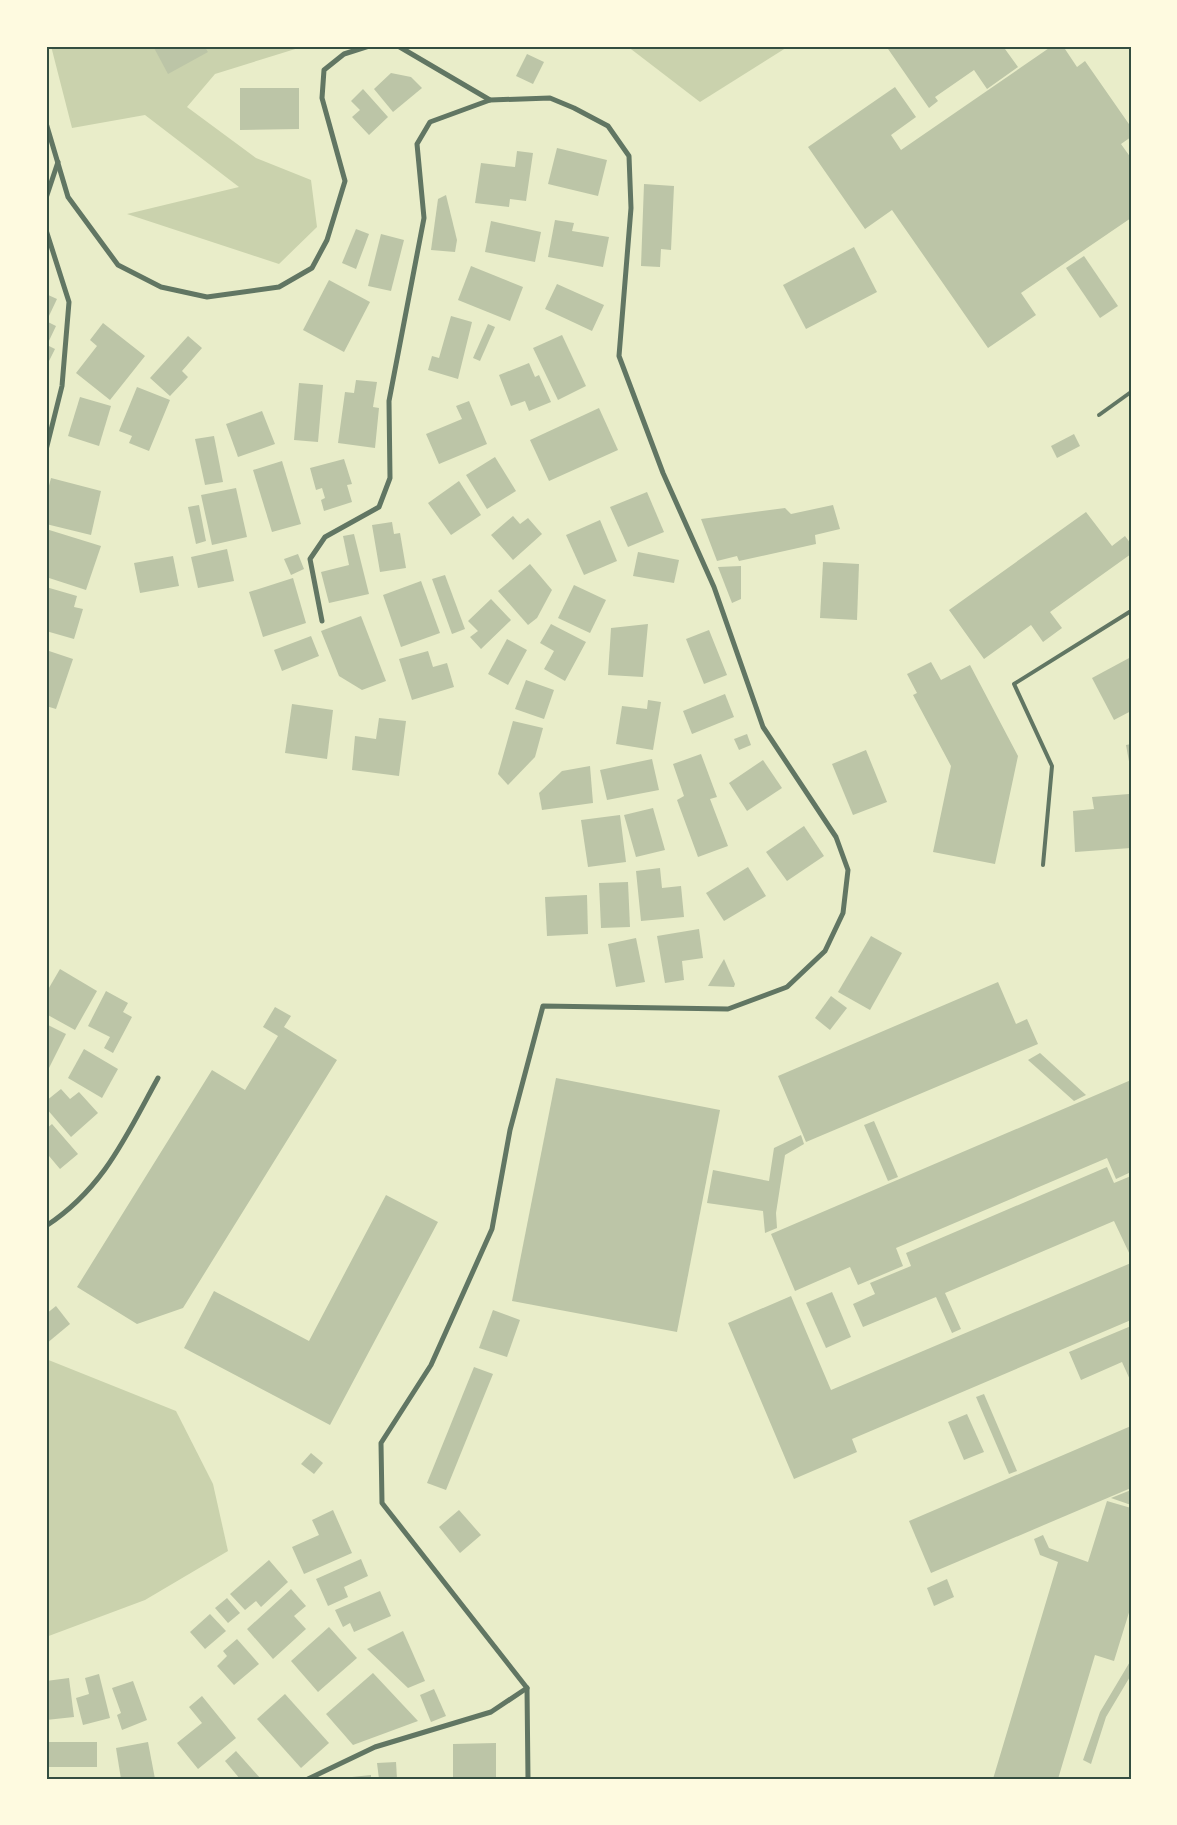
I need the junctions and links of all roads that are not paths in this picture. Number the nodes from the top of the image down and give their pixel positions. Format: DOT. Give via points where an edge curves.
graph roads {
  1 [pos="369,46"];
  2 [pos="398,46"];
  3 [pos="490,100"];
  4 [pos="46,123"];
  5 [pos="58,162"];
  6 [pos="46,198"];
  7 [pos="46,230"];
  8 [pos="1131,392"];
  9 [pos="1099,415"];
  10 [pos="46,450"];
  11 [pos="1131,611"];
  12 [pos="322,621"];
  13 [pos="1043,865"];
  14 [pos="158,1078"];
  15 [pos="46,1226"];
  16 [pos="527,1688"];
  17 [pos="308,1779"];
  18 [pos="528,1779"];
  1 -- 5 [label="street" via="344,54 324,70 322,98 345,181 327,240 312,268 279,287 207,297 160,287 118,265 68,197"];
  2 -- 3 [label="street"];
  3 -- 12 [label="street" via="430,122 417,144 424,218 389,400 390,478 379,507 326,538 310,559"];
  3 -- 16 [label="street" via="550,98 558,101 608,126 629,156 631,208 619,356 663,473 714,587 763,727 836,837 848,870 843,913 825,951 788,987 728,1009 544,1006 510,1130 492,1229 431,1365 381,1443 382,1503"];
  4 -- 5 [label="street"];
  5 -- 6 [label="street"];
  7 -- 10 [label="street" via="69,302 62,386"];
  8 -- 9 [label="lane"];
  11 -- 13 [label="lane" via="1014,684 1052,766"];
  14 -- 15 [label="street" via="107,1170 69,1211"];
  16 -- 17 [label="street" via="490,1712 374,1748"];
  16 -- 18 [label="street"];
}
